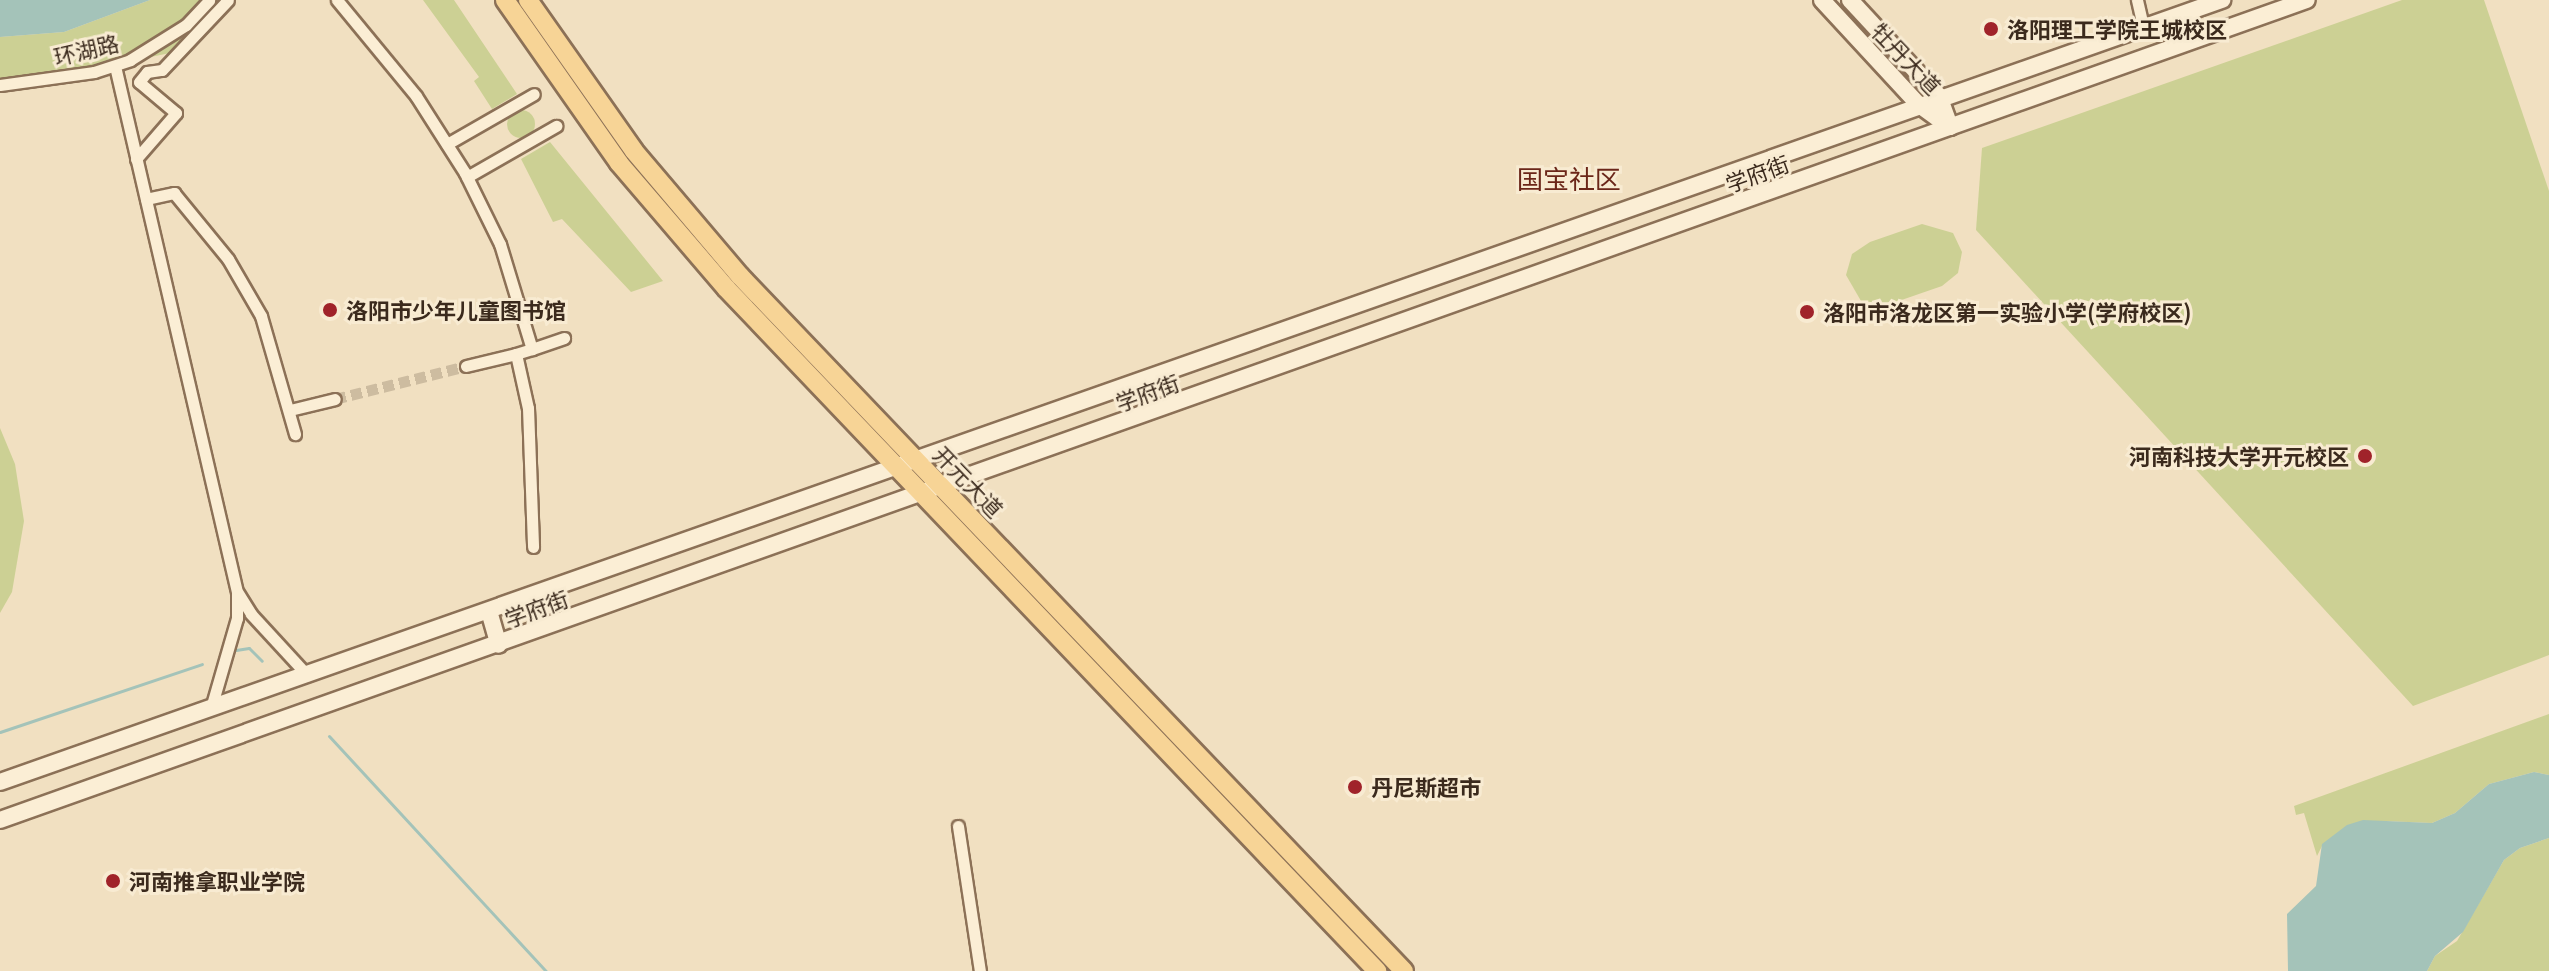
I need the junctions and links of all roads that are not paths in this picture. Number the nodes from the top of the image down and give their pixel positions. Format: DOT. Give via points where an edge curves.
graph roads {
  1 [pos="209,0"];
  2 [pos="228,0"];
  3 [pos="337,0"];
  4 [pos="505,0"];
  5 [pos="528,0"];
  6 [pos="1822,0"];
  7 [pos="1850,0"];
  8 [pos="2137,0"];
  9 [pos="2222,0"];
  10 [pos="2307,0"];
  11 [pos="2143,27"];
  12 [pos="115,66"];
  13 [pos="0,85"];
  14 [pos="534,94"];
  15 [pos="1939,96"];
  16 [pos="1918,104"];
  17 [pos="556,126"];
  18 [pos="1950,127"];
  19 [pos="447,144"];
  20 [pos="136,159"];
  21 [pos="467,177"];
  22 [pos="146,199"];
  23 [pos="564,338"];
  24 [pos="532,349"];
  25 [pos="516,354"];
  26 [pos="466,366"];
  27 [pos="335,399"];
  28 [pos="290,410"];
  29 [pos="295,434"];
  30 [pos="917,462"];
  31 [pos="896,470"];
  32 [pos="942,488"];
  33 [pos="919,496"];
  34 [pos="533,547"];
  35 [pos="237,592"];
  36 [pos="489,611"];
  37 [pos="499,645"];
  38 [pos="307,675"];
  39 [pos="211,708"];
  40 [pos="0,782"];
  41 [pos="0,820"];
  42 [pos="958,826"];
  43 [pos="980,971"];
  44 [pos="1377,971"];
  45 [pos="1404,971"];
  1 -- 12 [label="street, 环湖路" via="157,47"];
  2 -- 20 [label="street" via="162,70 147,72 139,82 176,113"];
  3 -- 19 [label="street" via="416,96"];
  4 -- 31 [label="main road, 开元大道" via="619,163 726,288"];
  5 -- 30 [label="main road, 开元大道" via="634,151 740,276"];
  6 -- 16 [label="main road, 牡丹大道"];
  7 -- 15 [label="main road, 牡丹大道"];
  8 -- 11 [label="street"];
  9 -- 11 [label="main road, 学府街"];
  10 -- 18 [label="main road, 学府街"];
  11 -- 15 [label="main road, 学府街"];
  12 -- 13 [label="street, 环湖路"];
  12 -- 20 [label="street"];
  14 -- 19 [label="street"];
  15 -- 16 [label="main road, 学府街"];
  15 -- 18 [label="main road, 牡丹大道"];
  16 -- 18 [label="main road, 牡丹大道"];
  16 -- 30 [label="main road, 学府街"];
  17 -- 21 [label="street"];
  18 -- 32 [label="main road, 学府街"];
  19 -- 21 [label="street"];
  20 -- 22 [label="street"];
  21 -- 24 [label="street" via="500,244"];
  22 -- 28 [label="street" via="174,193 228,259 261,316"];
  22 -- 35 [label="street"];
  23 -- 24 [label="street"];
  24 -- 25 [label="street"];
  25 -- 26 [label="street"];
  25 -- 34 [label="street" via="528,408"];
  27 -- 28 [label="street"];
  28 -- 29 [label="street"];
  30 -- 31 [label="main road, 学府街"];
  30 -- 32 [label="main road, 开元大道"];
  31 -- 33 [label="main road, 开元大道"];
  31 -- 36 [label="main road, 学府街"];
  32 -- 33 [label="main road, 学府街"];
  32 -- 45 [label="main road, 开元大道"];
  33 -- 37 [label="main road, 学府街"];
  33 -- 44 [label="main road, 开元大道"];
  35 -- 38 [label="street"];
  35 -- 39 [label="street" via="237,618"];
  36 -- 37 [label="main road"];
  36 -- 38 [label="main road, 学府街"];
  37 -- 41 [label="main road, 学府街"];
  38 -- 39 [label="main road, 学府街"];
  39 -- 40 [label="main road, 学府街"];
  42 -- 43 [label="street"];
}
